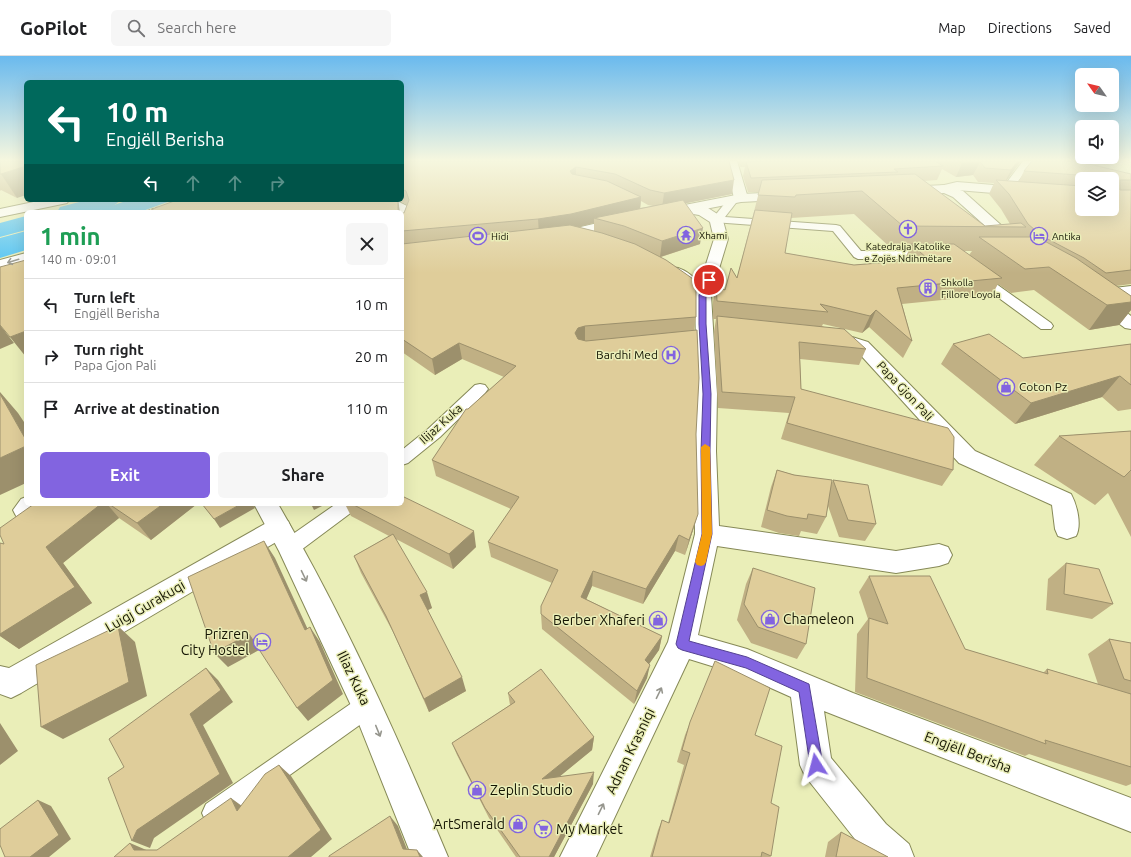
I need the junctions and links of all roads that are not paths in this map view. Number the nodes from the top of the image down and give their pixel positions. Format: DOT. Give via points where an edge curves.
graph roads {
  1 [pos="736,198"];
  2 [pos="738,198"];
  3 [pos="963,198"];
  4 [pos="55,202"];
  5 [pos="391,202"];
  6 [pos="687,209"];
  7 [pos="28,210"];
  8 [pos="24,211"];
  9 [pos="1,213"];
  10 [pos="404,219"];
  11 [pos="717,220"];
  12 [pos="571,234"];
  13 [pos="545,238"];
  14 [pos="613,244"];
  15 [pos="941,255"];
  16 [pos="1011,255"];
  17 [pos="1027,255"];
  18 [pos="24,259"];
  19 [pos="660,263"];
  20 [pos="0,265"];
  21 [pos="967,269"];
  22 [pos="1131,291"];
  23 [pos="703,295"];
  24 [pos="1131,324"];
  25 [pos="1046,326"];
  26 [pos="817,334"];
  27 [pos="480,389"];
  28 [pos="404,457"];
  29 [pos="343,506"];
  30 [pos="278,526"];
  31 [pos="1067,529"];
  32 [pos="707,534"];
  33 [pos="939,555"];
  34 [pos="682,644"];
  35 [pos="4,686"];
  36 [pos="805,688"];
  37 [pos="367,706"];
  38 [pos="1131,815"];
  39 [pos="196,826"];
  40 [pos="430,857"];
  41 [pos="578,857"];
  42 [pos="896,857"];
  1 -- 6 [label="street"];
  2 -- 11 [label="lane"];
  3 -- 17 [label="street"];
  4 -- 7 [label="street"];
  5 -- 10 [label="lane" via="403,206"];
  6 -- 11 [label="street" via="703,210"];
  6 -- 12 [label="street" via="650,214"];
  8 -- 9 [label="street"];
  11 -- 15 [label="lane" via="836,228 858,255"];
  11 -- 23 [label="street" via="721,239"];
  12 -- 13 [label="street"];
  12 -- 14 [label="street"];
  16 -- 17 [label="lane"];
  18 -- 20 [label="street, one-way"];
  19 -- 23 [label="street" via="685,278"];
  21 -- 25 [label="lane"];
  22 -- 24 [label="street" via="1085,291"];
  23 -- 32 [label="street" via="707,394"];
  26 -- 31 [label="street, Papa Gjon Pali" via="838,337 862,346 967,457 1063,500"];
  27 -- 28 [label="lane, Ilijaz Kuka"];
  29 -- 30 [label="lane"];
  30 -- 35 [label="street, Luigj Gurakuqi"];
  30 -- 37 [label="street, Iliaz Kuka, one-way"];
  32 -- 33 [label="street" via="896,562"];
  32 -- 34 [label="street"];
  34 -- 36 [label="street, Engjëll Berisha" via="747,663"];
  41 -- 34 [label="street, Adnan Krasniqi, one-way"];
  36 -- 38 [label="street, Engjëll Berisha"];
  36 -- 42 [label="street" via="816,765 874,836"];
  37 -- 39 [label="lane"];
  37 -- 40 [label="street, Iliaz Kuka, one-way"];
}
